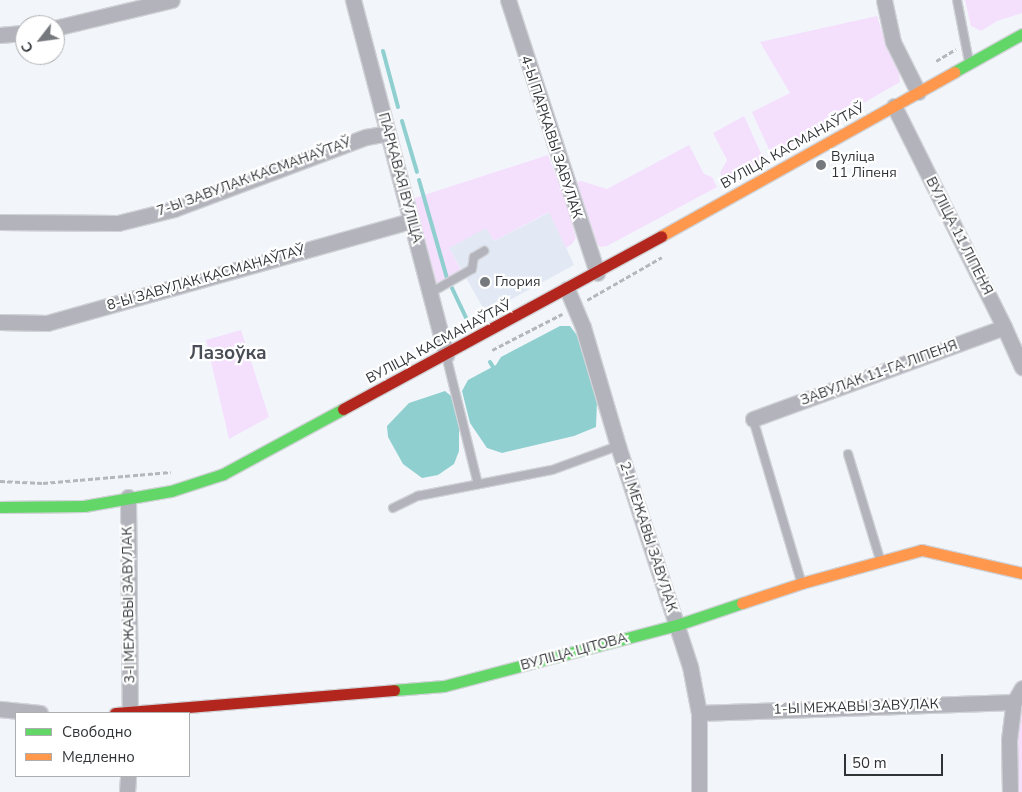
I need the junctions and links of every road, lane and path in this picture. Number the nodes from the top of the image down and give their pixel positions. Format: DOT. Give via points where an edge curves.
graph roads {
  1 [pos="172,0"];
  2 [pos="353,0"];
  3 [pos="508,0"];
  4 [pos="884,0"];
  5 [pos="957,0"];
  6 [pos="65,26"];
  7 [pos="15,34"];
  8 [pos="1022,34"];
  9 [pos="0,35"];
  10 [pos="956,49"];
  11 [pos="969,63"];
  12 [pos="930,64"];
  13 [pos="918,92"];
  14 [pos="894,106"];
  15 [pos="388,133"];
  16 [pos="411,221"];
  17 [pos="0,222"];
  18 [pos="484,251"];
  19 [pos="596,272"];
  20 [pos="567,288"];
  21 [pos="430,293"];
  22 [pos="0,322"];
  23 [pos="1004,327"];
  24 [pos="446,355"];
  25 [pos="1022,368"];
  26 [pos="753,419"];
  27 [pos="618,446"];
  28 [pos="848,454"];
  29 [pos="179,472"];
  30 [pos="0,481"];
  31 [pos="478,484"];
  32 [pos="128,497"];
  33 [pos="0,507"];
  34 [pos="393,508"];
  35 [pos="881,561"];
  36 [pos="1022,573"];
  37 [pos="802,583"];
  38 [pos="678,625"];
  39 [pos="1022,688"];
  40 [pos="1014,702"];
  41 [pos="0,709"];
  42 [pos="30,712"];
  43 [pos="130,712"];
  44 [pos="699,713"];
  45 [pos="128,777"];
  46 [pos="127,792"];
  47 [pos="699,792"];
  48 [pos="1010,792"];
  1 -- 6 [label="street"];
  2 -- 15 [label="street, ПАРКАВАЯ ВУЛІЦА"];
  3 -- 19 [label="street, 4-Ы ПАРКАВЫ ЗАВУЛАК"];
  4 -- 13 [label="street" via="893,42"];
  5 -- 11 [label="lane"];
  7 -- 9 [label="street"];
  8 -- 11 [label="main road, ВУЛІЦА КАСМАНАЎТАЎ"];
  10 -- 12 [label="path"];
  11 -- 13 [label="main road, ВУЛІЦА КАСМАНАЎТАЎ"];
  13 -- 14 [label="main road, ВУЛІЦА КАСМАНАЎТАЎ"];
  14 -- 19 [label="main road, ВУЛІЦА КАСМАНАЎТАЎ"];
  14 -- 23 [label="street, ВУЛІЦА 11 ЛІПЕНЯ"];
  15 -- 16 [label="street, ПАРКАВАЯ ВУЛІЦА"];
  15 -- 17 [label="street, 7-Ы ЗАВУЛАК КАСМАНАЎТАЎ" via="366,137 174,209 118,223"];
  16 -- 21 [label="street, ПАРКАВАЯ ВУЛІЦА"];
  16 -- 22 [label="street, 8-Ы ЗАВУЛАК КАСМАНАЎТАЎ" via="47,323"];
  18 -- 21 [label="lane" via="474,257 472,269"];
  19 -- 20 [label="main road, ВУЛІЦА КАСМАНАЎТАЎ"];
  20 -- 24 [label="main road, ВУЛІЦА КАСМАНАЎТАЎ"];
  20 -- 27 [label="street, 2-І МЕЖАВЫ ЗАВУЛАК" via="583,327"];
  21 -- 24 [label="street, ПАРКАВАЯ ВУЛІЦА"];
  23 -- 25 [label="street, ВУЛІЦА 11 ЛІПЕНЯ"];
  23 -- 26 [label="street, ЗАВУЛАК 11-ГА ЛІПЕНЯ"];
  24 -- 31 [label="lane"];
  24 -- 32 [label="main road, ВУЛІЦА КАСМАНАЎТАЎ" via="223,474 171,491"];
  26 -- 37 [label="lane"];
  27 -- 31 [label="lane" via="552,470"];
  27 -- 38 [label="street, 2-І МЕЖАВЫ ЗАВУЛАК"];
  28 -- 35 [label="lane"];
  29 -- 30 [label="path" via="43,483"];
  31 -- 34 [label="lane" via="418,496"];
  32 -- 33 [label="main road, ВУЛІЦА КАСМАНАЎТАЎ" via="84,506"];
  32 -- 43 [label="street, 3-І МЕЖАВЫ ЗАВУЛАК"];
  35 -- 36 [label="main road, ВУЛІЦА ЦІТОВА" via="922,550"];
  35 -- 37 [label="main road, ВУЛІЦА ЦІТОВА"];
  37 -- 38 [label="main road, ВУЛІЦА ЦІТОВА"];
  38 -- 43 [label="main road, ВУЛІЦА ЦІТОВА" via="444,686"];
  38 -- 44 [label="street, 2-І МЕЖАВЫ ЗАВУЛАК"];
  39 -- 40 [label="street"];
  40 -- 44 [label="street, 1-Ы МЕЖАВЫ ЗАВУЛАК"];
  40 -- 48 [label="street" via="1009,740"];
  41 -- 42 [label="street"];
  44 -- 47 [label="street, 2-І МЕЖАВЫ ЗАВУЛАК"];
  45 -- 46 [label="street"];
}
